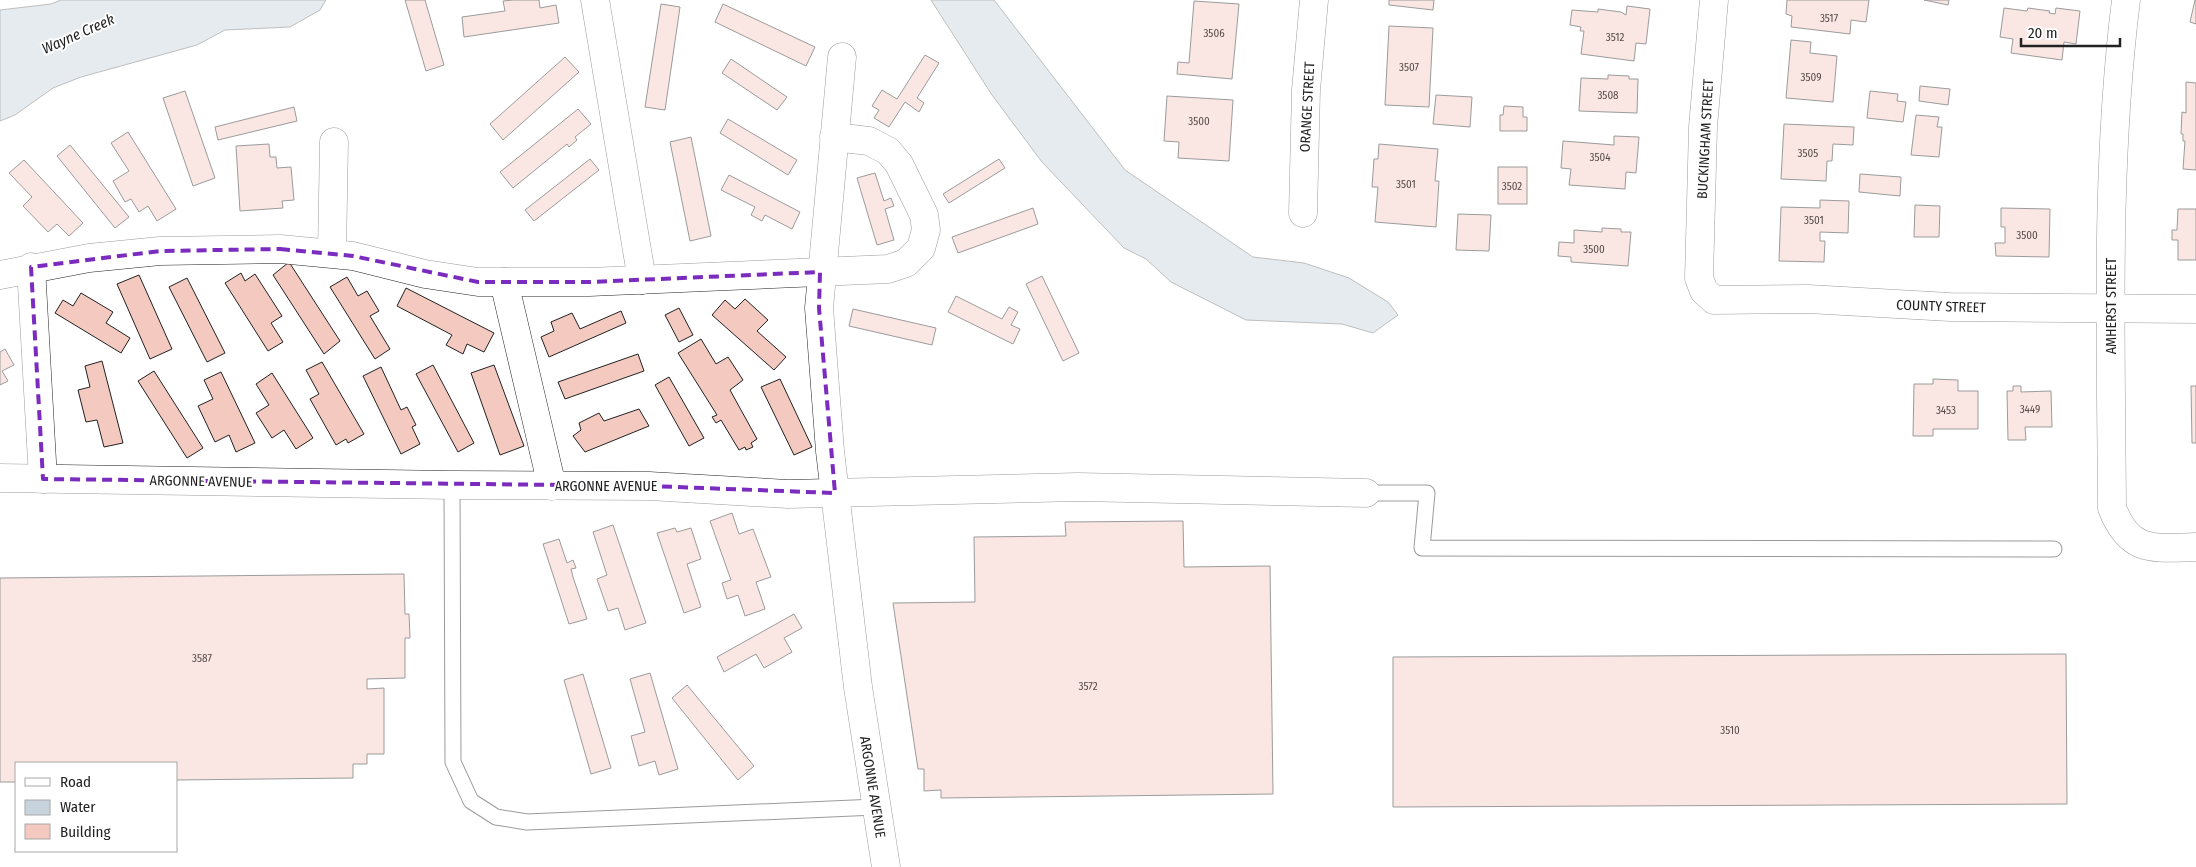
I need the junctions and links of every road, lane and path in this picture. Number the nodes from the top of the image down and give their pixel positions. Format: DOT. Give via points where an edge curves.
graph roads {
  1 [pos="595,0"];
  2 [pos="1314,0"];
  3 [pos="1714,0"];
  4 [pos="2126,0"];
  5 [pos="842,57"];
  6 [pos="834,137"];
  7 [pos="334,142"];
  8 [pos="1303,213"];
  9 [pos="332,253"];
  10 [pos="30,267"];
  11 [pos="820,272"];
  12 [pos="0,275"];
  13 [pos="1699,278"];
  14 [pos="642,280"];
  15 [pos="504,282"];
  16 [pos="2110,308"];
  17 [pos="2196,309"];
  18 [pos="0,478"];
  19 [pos="43,479"];
  20 [pos="452,485"];
  21 [pos="552,486"];
  22 [pos="835,493"];
  23 [pos="1366,493"];
  24 [pos="2196,548"];
  25 [pos="2054,549"];
  26 [pos="876,807"];
  27 [pos="886,867"];
  1 -- 14 [label="street"];
  2 -- 8 [label="street, ORANGE STREET" via="1306,90"];
  3 -- 13 [label="street, BUCKINGHAM STREET" via="1704,126"];
  4 -- 16 [label="street, AMHERST STREET" via="2112,164"];
  5 -- 6 [label="street"];
  6 -- 11 [label="street"];
  6 -- 11 [label="street" via="869,141 888,152 899,164 924,215 926,230 921,248 906,263 888,269"];
  7 -- 9 [label="street"];
  9 -- 10 [label="street" via="280,248 160,251"];
  9 -- 15 [label="street" via="434,275 478,282"];
  10 -- 12 [label="street"];
  10 -- 19 [label="street"];
  11 -- 14 [label="street"];
  11 -- 22 [label="street" via="818,308"];
  13 -- 16 [label="street, COUNTY STREET" via="1704,291 1714,300"];
  14 -- 15 [label="street"];
  15 -- 21 [label="street"];
  16 -- 17 [label="street, COUNTY STREET"];
  16 -- 24 [label="street, AMHERST STREET" via="2112,508 2119,526 2132,540 2150,548"];
  18 -- 19 [label="street, ARGONNE AVENUE"];
  19 -- 20 [label="street, ARGONNE AVENUE"];
  20 -- 21 [label="street, ARGONNE AVENUE"];
  20 -- 26 [label="lane" via="453,762 471,801 496,817 528,822"];
  21 -- 22 [label="street, ARGONNE AVENUE"];
  22 -- 23 [label="street" via="1078,487"];
  22 -- 26 [label="street, ARGONNE AVENUE"];
  23 -- 25 [label="lane" via="1427,493 1422,548"];
  26 -- 27 [label="street, ARGONNE AVENUE"];
}
